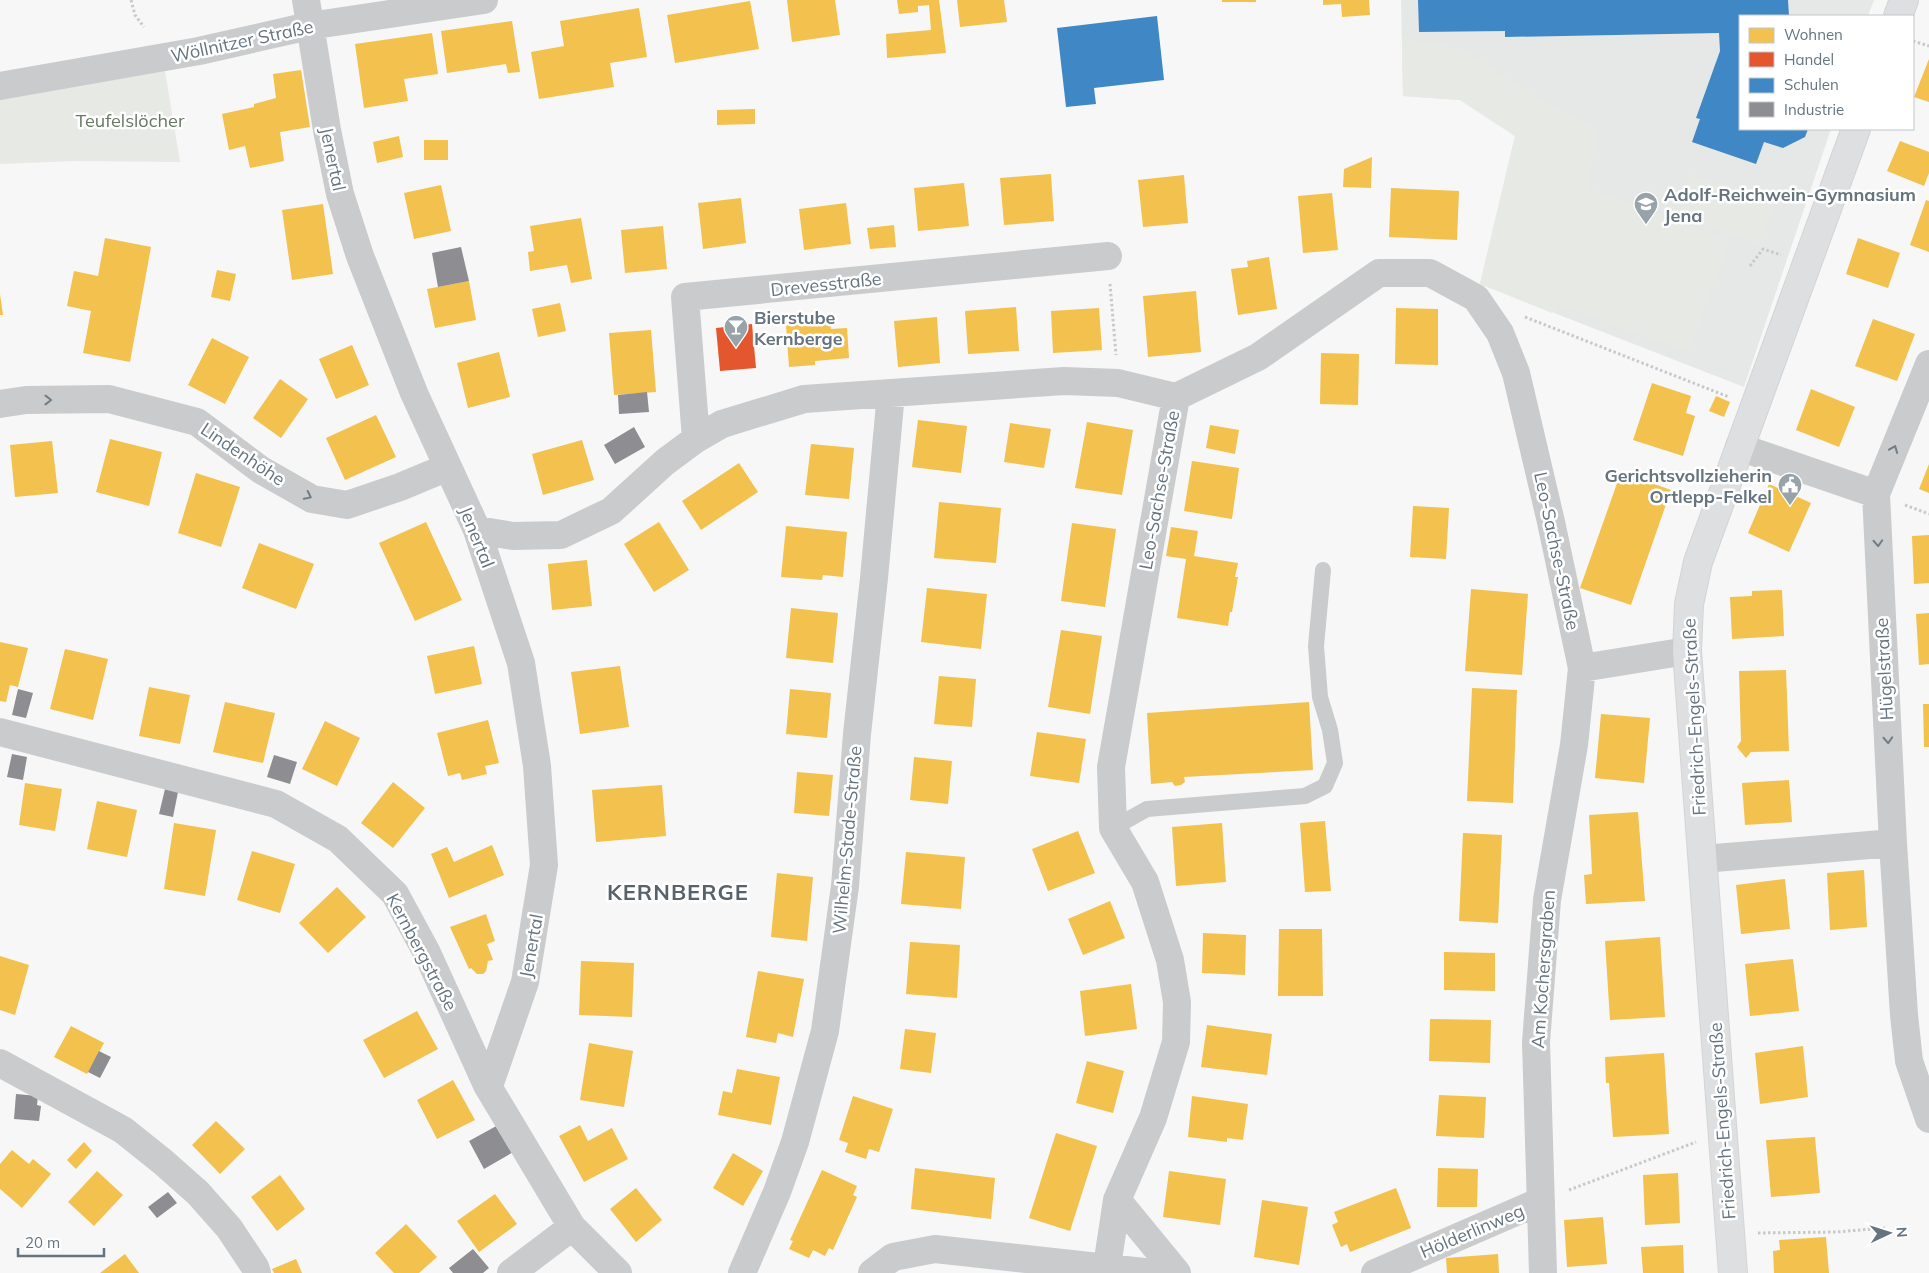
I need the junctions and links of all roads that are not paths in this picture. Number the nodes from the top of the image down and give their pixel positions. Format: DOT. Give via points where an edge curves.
graph roads {
  1 [pos="484,0"];
  2 [pos="1904,0"];
  3 [pos="308,13"];
  4 [pos="1898,15"];
  5 [pos="0,86"];
  6 [pos="1856,130"];
  7 [pos="1108,256"];
  8 [pos="1929,364"];
  9 [pos="890,393"];
  10 [pos="1176,397"];
  11 [pos="0,404"];
  12 [pos="696,439"];
  13 [pos="1739,448"];
  14 [pos="448,467"];
  15 [pos="1876,494"];
  16 [pos="476,530"];
  17 [pos="1323,570"];
  18 [pos="1687,651"];
  19 [pos="1582,668"];
  20 [pos="0,732"];
  21 [pos="1112,828"];
  22 [pos="1893,843"];
  23 [pos="1703,858"];
  24 [pos="0,1063"];
  25 [pos="488,1086"];
  26 [pos="1929,1119"];
  27 [pos="1118,1200"];
  28 [pos="1541,1201"];
  29 [pos="572,1227"];
  30 [pos="1106,1270"];
  31 [pos="257,1273"];
  32 [pos="511,1273"];
  33 [pos="618,1273"];
  34 [pos="742,1273"];
  35 [pos="872,1273"];
  36 [pos="1153,1273"];
  37 [pos="1177,1273"];
  38 [pos="1375,1273"];
  39 [pos="1543,1273"];
  40 [pos="1733,1273"];
  1 -- 3 [label="street, Wöllnitzer Straße"];
  2 -- 4 [label="street"];
  3 -- 5 [label="street, Wöllnitzer Straße" via="198,51"];
  3 -- 14 [label="street, Jenertal" via="326,130 340,194 360,256"];
  6 -- 13 [label="street, Friedrich-Engels-Straße"];
  7 -- 12 [label="street, Drevesstraße" via="684,298"];
  15 -- 8 [label="street, Hügelstraße, one-way"];
  9 -- 10 [label="street" via="1064,380 1118,383"];
  9 -- 12 [label="street" via="804,399 722,424"];
  9 -- 34 [label="street, Wilhelm-Stade-Straße" via="845,886 825,1031 796,1142"];
  10 -- 19 [label="street, Leo-Sachse-Straße" via="1258,357 1379,273 1430,273 1476,298 1500,333 1516,373"];
  10 -- 21 [label="street, Leo-Sachse-Straße" via="1111,767"];
  11 -- 14 [label="street, Lindenhöhe, one-way" via="26,400 109,399 197,422 262,470 312,499 347,505"];
  12 -- 16 [label="street" via="611,511 561,535 513,536"];
  13 -- 15 [label="street"];
  13 -- 18 [label="street, Friedrich-Engels-Straße" via="1698,562 1689,604"];
  14 -- 16 [label="street, Jenertal"];
  15 -- 22 [label="street, Hügelstraße, one-way"];
  16 -- 25 [label="street, Jenertal" via="521,663 537,766 544,865 525,982"];
  17 -- 21 [label="lane" via="1316,646 1320,697 1335,763 1325,786 1305,796 1147,809"];
  18 -- 19 [label="street"];
  18 -- 23 [label="street, Friedrich-Engels-Straße"];
  19 -- 28 [label="street, Am Kochersgraben" via="1574,745 1547,900 1536,1042"];
  20 -- 25 [label="street, Kernbergstraße" via="276,804 338,839 395,894 427,953"];
  21 -- 27 [label="street" via="1145,882 1170,960 1177,1002 1176,1042 1154,1118"];
  22 -- 23 [label="street"];
  22 -- 26 [label="street, Hügelstraße" via="1909,1061"];
  23 -- 40 [label="street, Friedrich-Engels-Straße"];
  24 -- 31 [label="street" via="123,1130 163,1162 230,1228"];
  25 -- 29 [label="street, Kernbergstraße"];
  27 -- 30 [label="street"];
  27 -- 37 [label="street"];
  28 -- 38 [label="street, Hölderlinweg"];
  28 -- 39 [label="street, Am Kochersgraben"];
  29 -- 32 [label="street"];
  29 -- 33 [label="street, Kernbergstraße"];
  30 -- 35 [label="street" via="935,1249 893,1257"];
  30 -- 36 [label="street"];
}
